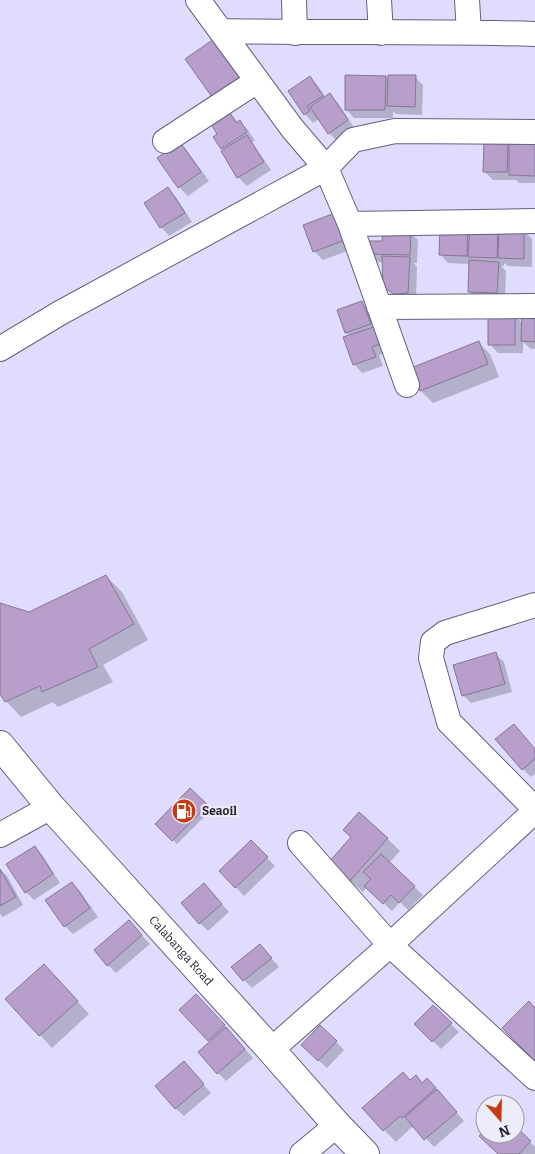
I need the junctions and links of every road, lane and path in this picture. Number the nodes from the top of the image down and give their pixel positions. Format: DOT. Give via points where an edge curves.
graph roads {
  1 [pos="198,0"];
  2 [pos="294,0"];
  3 [pos="379,0"];
  4 [pos="467,0"];
  5 [pos="220,31"];
  6 [pos="469,32"];
  7 [pos="295,33"];
  8 [pos="381,33"];
  9 [pos="535,34"];
  10 [pos="257,81"];
  11 [pos="535,132"];
  12 [pos="165,141"];
  13 [pos="326,168"];
  14 [pos="535,221"];
  15 [pos="350,224"];
  16 [pos="535,306"];
  17 [pos="379,307"];
  18 [pos="0,349"];
  19 [pos="407,385"];
  20 [pos="535,605"];
  21 [pos="0,745"];
  22 [pos="51,807"];
  23 [pos="535,810"];
  24 [pos="0,835"];
  25 [pos="300,843"];
  26 [pos="390,945"];
  27 [pos="271,1050"];
  28 [pos="535,1078"];
  29 [pos="337,1125"];
  30 [pos="302,1154"];
  31 [pos="365,1154"];
  1 -- 5 [label="street"];
  2 -- 7 [label="street"];
  3 -- 8 [label="street"];
  4 -- 6 [label="street"];
  5 -- 7 [label="street"];
  5 -- 10 [label="street"];
  6 -- 8 [label="street"];
  6 -- 9 [label="street"];
  7 -- 8 [label="street"];
  10 -- 12 [label="street"];
  10 -- 13 [label="street"];
  11 -- 13 [label="street" via="395,131 353,140"];
  13 -- 15 [label="street"];
  13 -- 18 [label="street"];
  14 -- 15 [label="street"];
  15 -- 17 [label="street"];
  16 -- 17 [label="street"];
  17 -- 19 [label="street"];
  20 -- 23 [label="street" via="445,633 433,642 431,658 450,722"];
  21 -- 22 [label="main road, Calabanga Road"];
  22 -- 24 [label="street"];
  22 -- 27 [label="main road, Calabanga Road"];
  23 -- 26 [label="street"];
  25 -- 26 [label="street"];
  26 -- 27 [label="street"];
  26 -- 28 [label="street"];
  27 -- 29 [label="main road, Calabanga Road"];
  29 -- 30 [label="street"];
  29 -- 31 [label="main road, Calabanga Road"];
}
